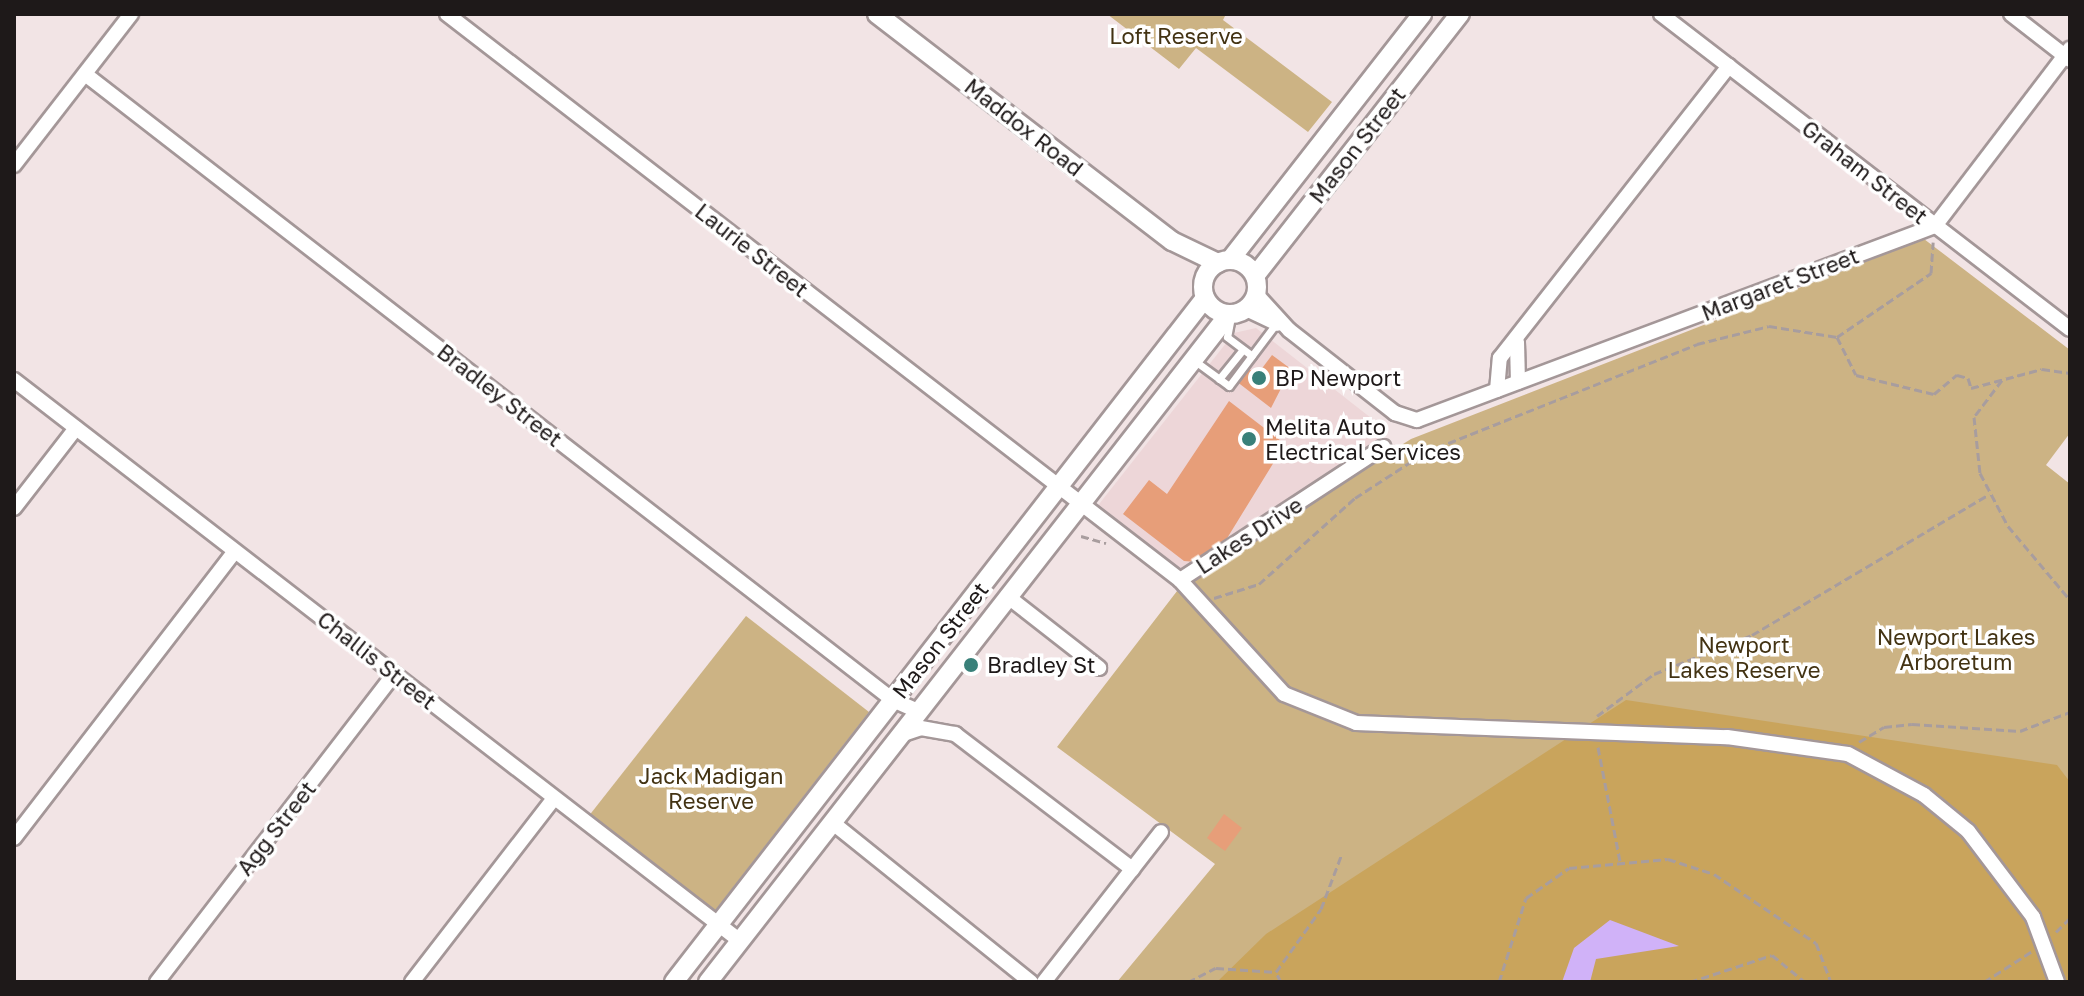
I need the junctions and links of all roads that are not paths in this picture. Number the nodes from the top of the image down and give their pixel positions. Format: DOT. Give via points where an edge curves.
graph roads {
  1 [pos="131,14"];
  2 [pos="447,14"];
  3 [pos="877,14"];
  4 [pos="1422,14"];
  5 [pos="1460,14"];
  6 [pos="1661,14"];
  7 [pos="2011,14"];
  8 [pos="2068,55"];
  9 [pos="1729,66"];
  10 [pos="85,74"];
  11 [pos="14,165"];
  12 [pos="1935,226"];
  13 [pos="1172,241"];
  14 [pos="1224,261"];
  15 [pos="1204,289"];
  16 [pos="1244,302"];
  17 [pos="1281,324"];
  18 [pos="2070,329"];
  19 [pos="1517,341"];
  20 [pos="1243,349"];
  21 [pos="1252,356"];
  22 [pos="1192,359"];
  23 [pos="1219,379"];
  24 [pos="14,380"];
  25 [pos="1518,382"];
  26 [pos="1497,390"];
  27 [pos="76,428"];
  28 [pos="1383,447"];
  29 [pos="1058,487"];
  30 [pos="1079,504"];
  31 [pos="14,508"];
  32 [pos="235,551"];
  33 [pos="1180,580"];
  34 [pos="1007,596"];
  35 [pos="1099,668"];
  36 [pos="394,674"];
  37 [pos="893,700"];
  38 [pos="918,711"];
  39 [pos="898,736"];
  40 [pos="554,798"];
  41 [pos="833,823"];
  42 [pos="1161,832"];
  43 [pos="14,838"];
  44 [pos="1132,869"];
  45 [pos="718,925"];
  46 [pos="740,941"];
  47 [pos="157,982"];
  48 [pos="412,982"];
  49 [pos="674,982"];
  50 [pos="708,982"];
  51 [pos="1031,982"];
  52 [pos="1044,982"];
  53 [pos="2057,982"];
  1 -- 10 [label="street"];
  2 -- 29 [label="street, Laurie Street"];
  3 -- 13 [label="street, Maddox Road"];
  4 -- 14 [label="street, Mason Street"];
  5 -- 16 [label="street, Mason Street"];
  6 -- 9 [label="street, Graham Street"];
  7 -- 8 [label="street"];
  8 -- 12 [label="street"];
  9 -- 12 [label="street, Graham Street"];
  9 -- 19 [label="street"];
  10 -- 11 [label="street"];
  10 -- 37 [label="street, Bradley Street"];
  12 -- 18 [label="street, Graham Street"];
  12 -- 25 [label="street, Margaret Street"];
  13 -- 14 [label="street, Maddox Road"];
  13 -- 15 [label="street, Maddox Road"];
  14 -- 15 [label="street, Mason Street"];
  14 -- 16 [label="street, Maddox Road"];
  15 -- 16 [label="street, Maddox Road"];
  15 -- 29 [label="street, Mason Street"];
  16 -- 17 [label="street"];
  16 -- 20 [label="lane" via="1227,337"];
  16 -- 22 [label="street, Mason Street"];
  17 -- 21 [label="lane"];
  17 -- 26 [label="street, Margaret Street" via="1395,413 1417,420"];
  19 -- 25 [label="street"];
  19 -- 26 [label="street" via="1500,358"];
  20 -- 21 [label="lane"];
  20 -- 23 [label="lane"];
  21 -- 23 [label="lane" via="1229,386"];
  22 -- 23 [label="lane"];
  22 -- 30 [label="street, Mason Street"];
  24 -- 27 [label="street, Challis Street"];
  25 -- 26 [label="street, Margaret Street"];
  27 -- 31 [label="street"];
  27 -- 32 [label="street, Challis Street"];
  28 -- 33 [label="street, Lakes Drive"];
  29 -- 30 [label="street, Laurie Street"];
  29 -- 37 [label="street, Mason Street"];
  30 -- 33 [label="street, Lakes Drive"];
  30 -- 34 [label="street, Mason Street"];
  32 -- 36 [label="street, Challis Street"];
  32 -- 43 [label="street"];
  33 -- 53 [label="street" via="1196,604 1284,694 1319,710 1406,729 1796,742 1848,754 1924,795 1968,831 2033,917"];
  34 -- 35 [label="street"];
  34 -- 38 [label="street, Mason Street"];
  36 -- 40 [label="street, Challis Street"];
  36 -- 47 [label="street, Agg Street"];
  37 -- 38 [label="street, Bradley Street"];
  37 -- 45 [label="street, Mason Street"];
  38 -- 39 [label="street, Mason Street"];
  39 -- 41 [label="street, Mason Street"];
  39 -- 44 [label="street" via="921,728 955,734"];
  40 -- 45 [label="street, Challis Street"];
  40 -- 48 [label="street"];
  41 -- 46 [label="street, Mason Street"];
  41 -- 51 [label="street"];
  42 -- 44 [label="street"];
  44 -- 52 [label="street"];
  45 -- 46 [label="street, Challis Street"];
  45 -- 49 [label="street, Mason Street"];
  46 -- 50 [label="street, Mason Street"];
}
